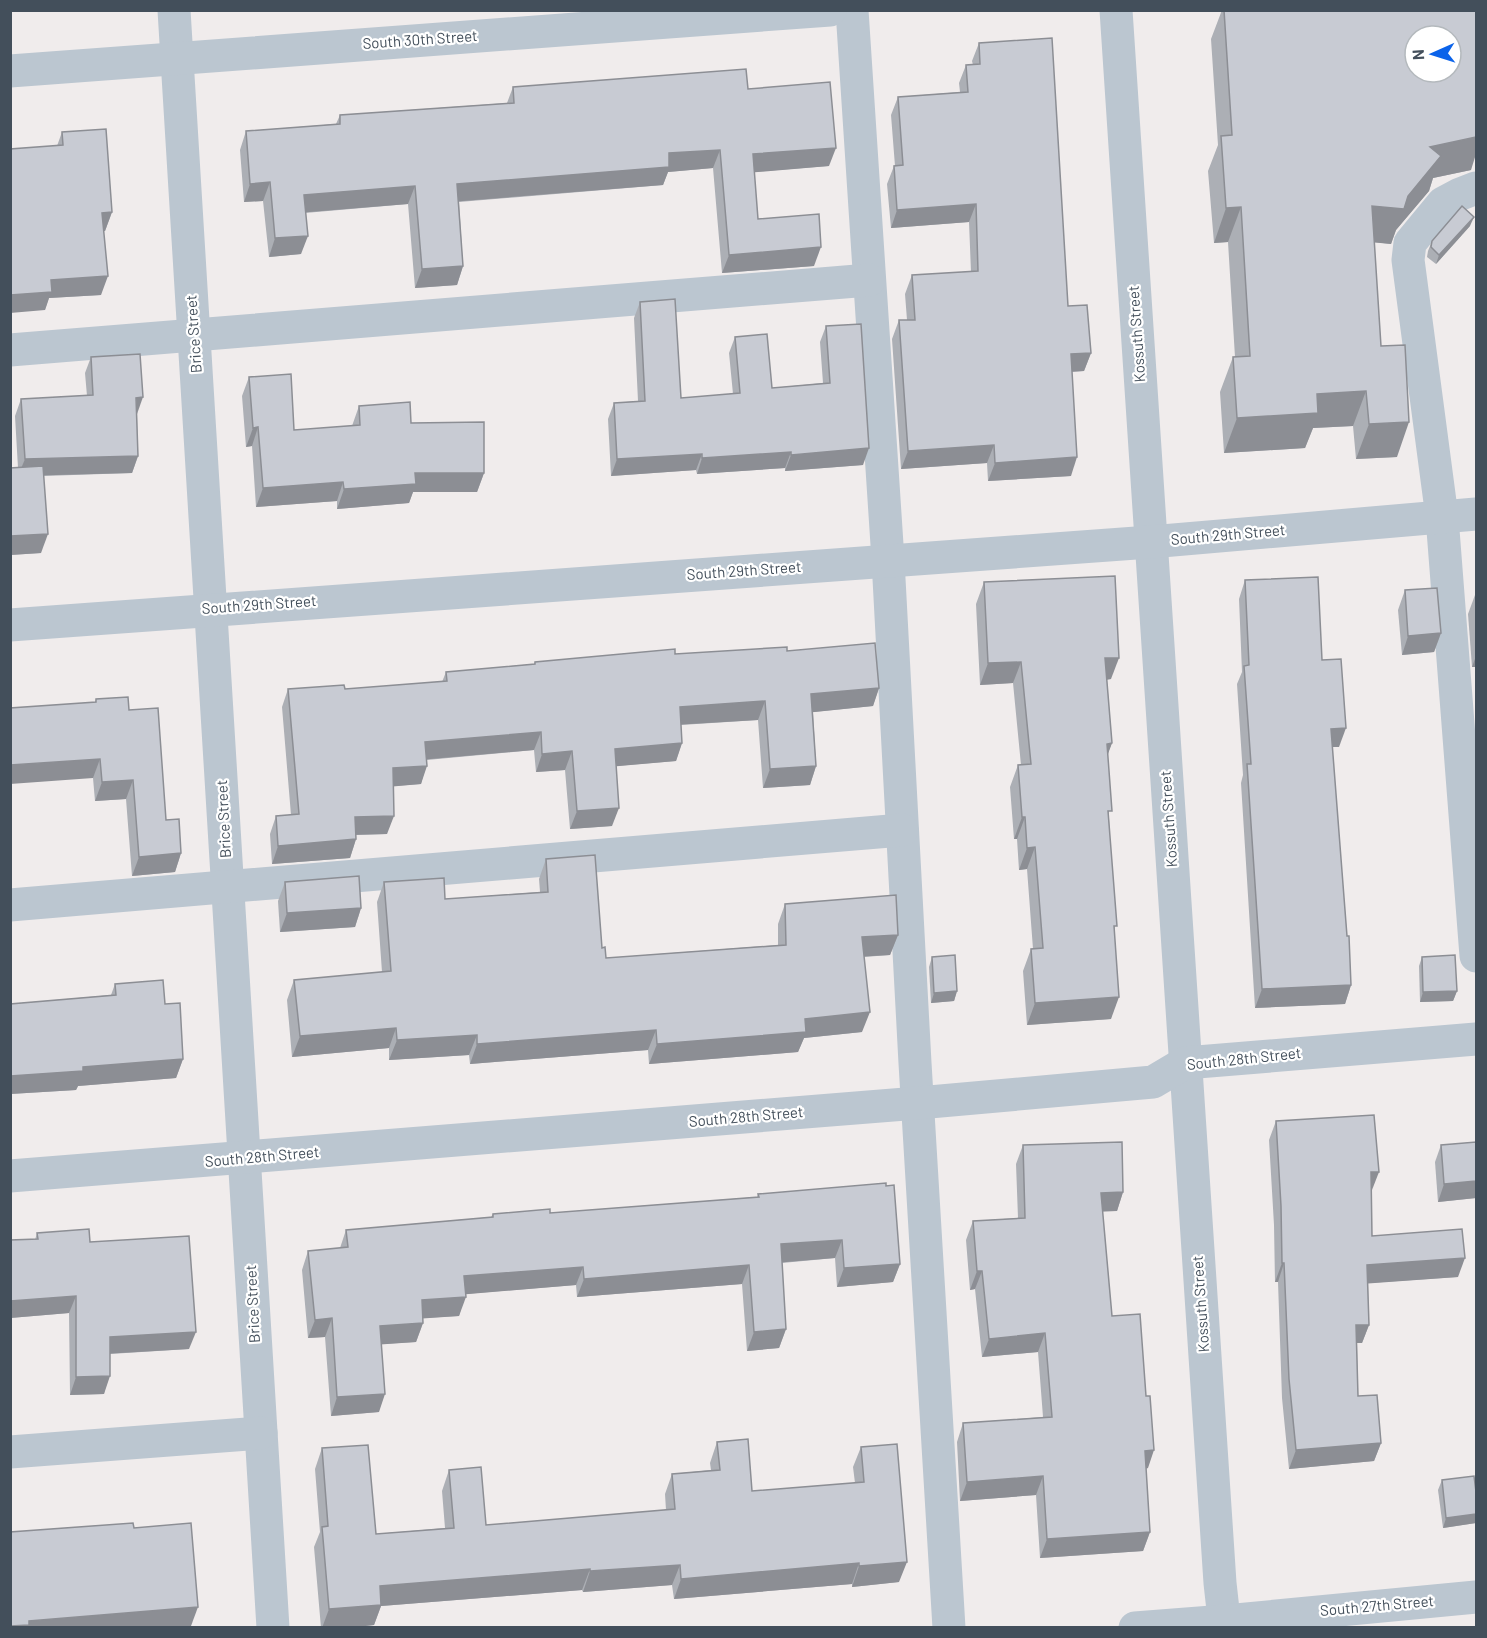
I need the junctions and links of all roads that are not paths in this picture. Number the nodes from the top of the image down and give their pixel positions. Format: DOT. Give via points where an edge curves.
graph roads {
  1 [pos="174,10"];
  2 [pos="830,10"];
  3 [pos="852,10"];
  4 [pos="1116,10"];
  5 [pos="177,58"];
  6 [pos="10,71"];
  7 [pos="1476,188"];
  8 [pos="869,280"];
  9 [pos="194,335"];
  10 [pos="10,350"];
  11 [pos="1476,514"];
  12 [pos="1442,517"];
  13 [pos="1150,542"];
  14 [pos="888,560"];
  15 [pos="211,609"];
  16 [pos="10,624"];
  17 [pos="1470,786"];
  18 [pos="902,830"];
  19 [pos="228,886"];
  20 [pos="10,904"];
  21 [pos="1476,956"];
  22 [pos="1476,1040"];
  23 [pos="1185,1063"];
  24 [pos="918,1103"];
  25 [pos="245,1159"];
  26 [pos="10,1176"];
  27 [pos="261,1433"];
  28 [pos="10,1452"];
  29 [pos="1476,1597"];
  30 [pos="1225,1624"];
  31 [pos="273,1628"];
  32 [pos="949,1628"];
  33 [pos="1135,1628"];
  1 -- 5 [label="street, Brice Street"];
  2 -- 5 [label="street, South 30th Street"];
  3 -- 8 [label="street"];
  4 -- 13 [label="street, Kossuth Street"];
  5 -- 6 [label="street, South 30th Street"];
  5 -- 9 [label="street, Brice Street"];
  7 -- 12 [label="street" via="1443,203 1410,243 1408,260"];
  8 -- 9 [label="street"];
  8 -- 14 [label="street"];
  9 -- 10 [label="street"];
  9 -- 15 [label="street, Brice Street"];
  11 -- 12 [label="street, South 29th Street"];
  12 -- 13 [label="street, South 29th Street"];
  12 -- 17 [label="street"];
  13 -- 14 [label="street, South 29th Street"];
  13 -- 23 [label="street, Kossuth Street"];
  14 -- 15 [label="street, South 29th Street"];
  14 -- 18 [label="street"];
  15 -- 16 [label="street, South 29th Street"];
  15 -- 19 [label="street, Brice Street"];
  17 -- 21 [label="street"];
  18 -- 19 [label="street"];
  18 -- 24 [label="street"];
  19 -- 20 [label="street"];
  19 -- 25 [label="street, Brice Street"];
  22 -- 23 [label="street, South 28th Street"];
  23 -- 24 [label="street, South 28th Street" via="1153,1082"];
  23 -- 30 [label="street, Kossuth Street"];
  24 -- 25 [label="street, South 28th Street"];
  24 -- 32 [label="street"];
  25 -- 26 [label="street, South 28th Street"];
  25 -- 27 [label="street, Brice Street"];
  27 -- 28 [label="street"];
  27 -- 31 [label="street, Brice Street"];
  29 -- 30 [label="street, South 27th Street"];
  30 -- 33 [label="street, South 27th Street"];
}
